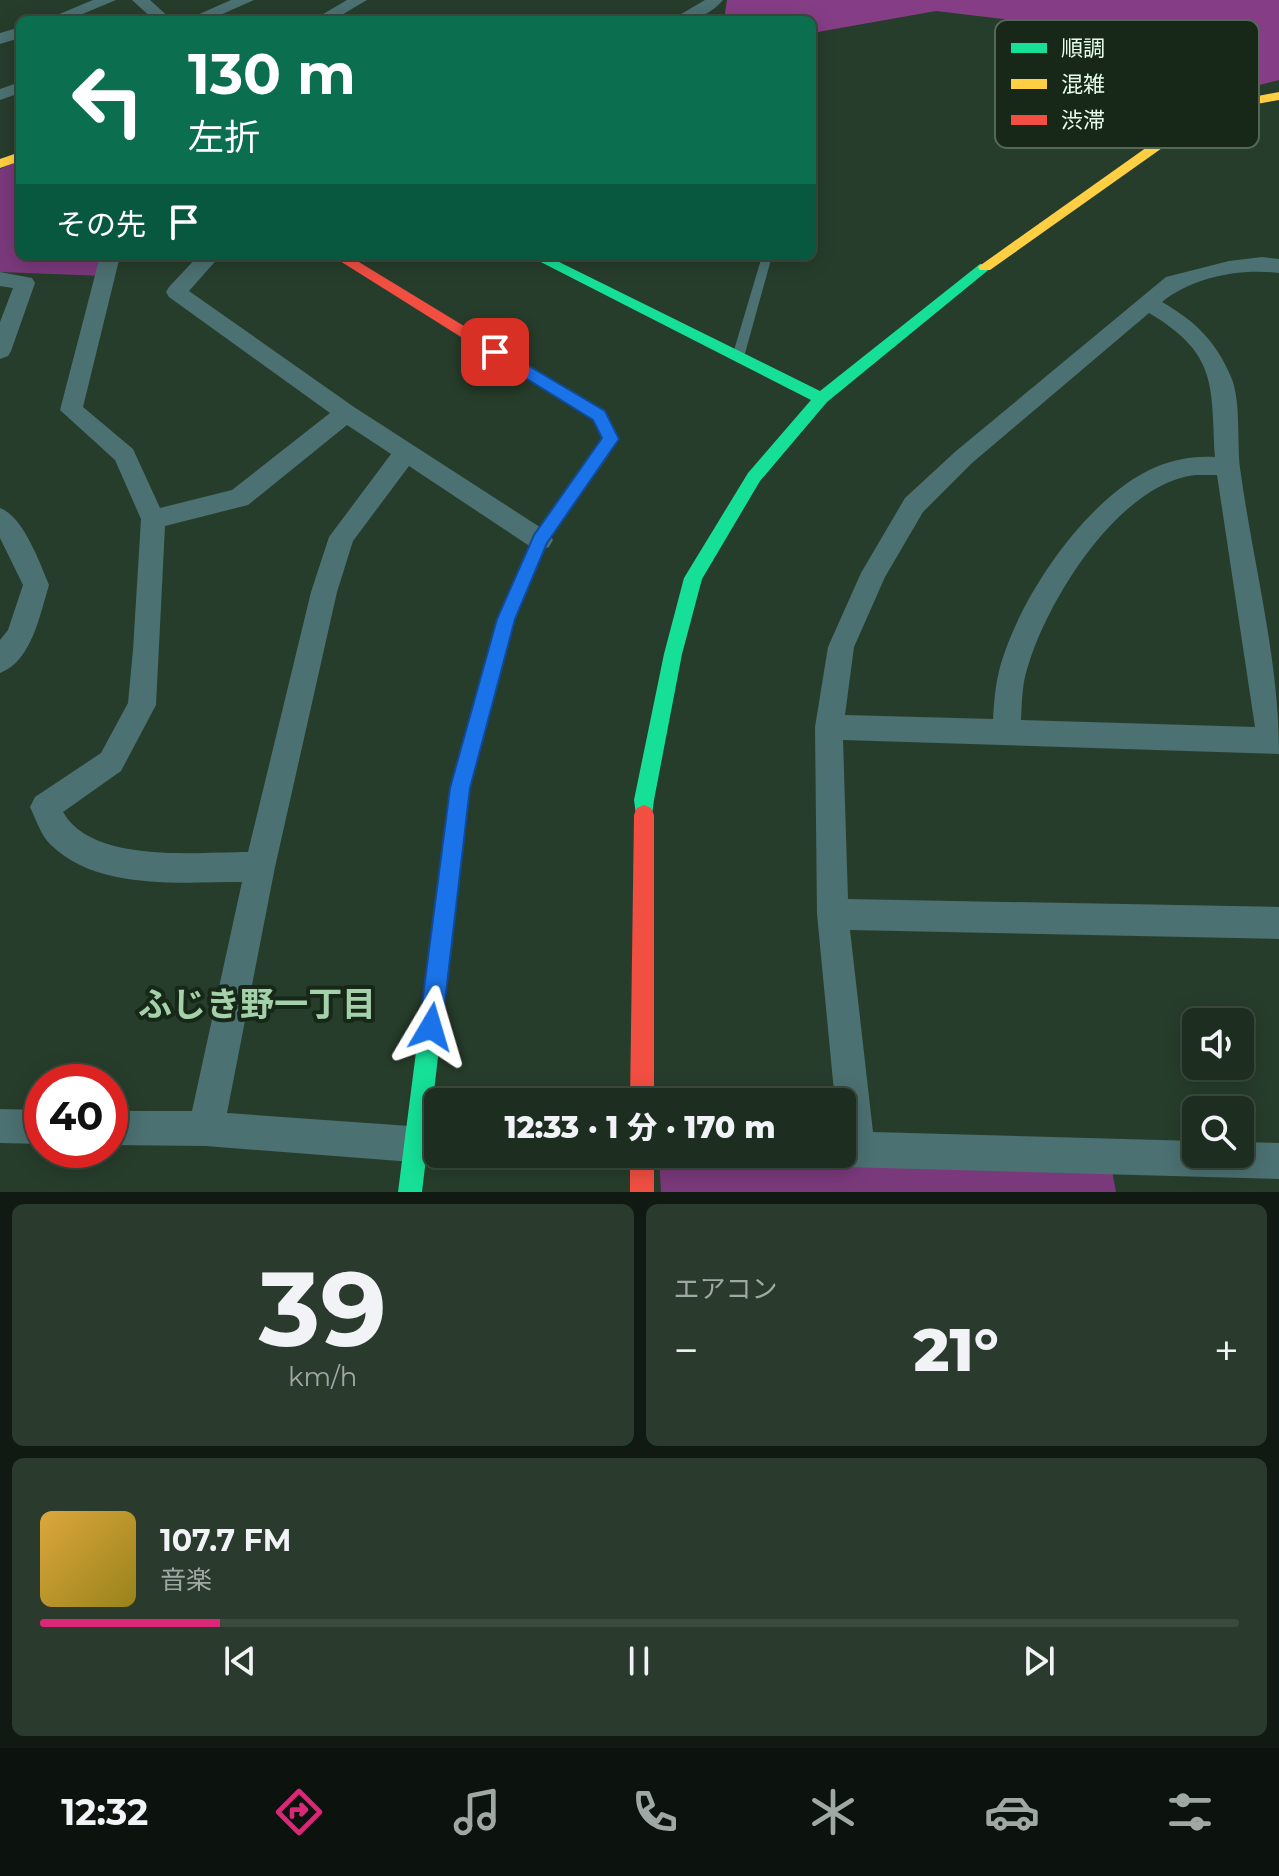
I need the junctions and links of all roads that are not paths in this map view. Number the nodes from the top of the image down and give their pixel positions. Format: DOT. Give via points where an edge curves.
graph roads {
  1 [pos="108,0"];
  2 [pos="140,0"];
  3 [pos="246,0"];
  4 [pos="359,0"];
  5 [pos="715,0"];
  6 [pos="64,16"];
  7 [pos="159,16"];
  8 [pos="204,16"];
  9 [pos="329,16"];
  10 [pos="688,16"];
  11 [pos="1279,96"];
  12 [pos="1259,100"];
  13 [pos="1154,148"];
  14 [pos="109,260"];
  15 [pos="206,260"];
  16 [pos="346,260"];
  17 [pos="544,260"];
  18 [pos="766,260"];
  19 [pos="1279,266"];
  20 [pos="0,279"];
  21 [pos="1147,303"];
  22 [pos="0,351"];
  23 [pos="738,357"];
  24 [pos="821,398"];
  25 [pos="346,413"];
  26 [pos="405,453"];
  27 [pos="1228,467"];
  28 [pos="0,518"];
  29 [pos="153,519"];
  30 [pos="540,540"];
  31 [pos="10,555"];
  32 [pos="0,661"];
  33 [pos="829,727"];
  34 [pos="1006,733"];
  35 [pos="1275,741"];
  36 [pos="260,867"];
  37 [pos="833,914"];
  38 [pos="1279,923"];
  39 [pos="432,1088"];
  40 [pos="642,1088"];
  41 [pos="846,1088"];
  42 [pos="0,1126"];
  43 [pos="24,1127"];
  44 [pos="128,1128"];
  45 [pos="206,1129"];
  46 [pos="424,1146"];
  47 [pos="856,1149"];
  48 [pos="424,1154"];
  49 [pos="1279,1161"];
  50 [pos="642,1168"];
  51 [pos="410,1192"];
  52 [pos="642,1192"];
  1 -- 6 [label="street"];
  2 -- 7 [label="street"];
  3 -- 8 [label="street"];
  4 -- 9 [label="street"];
  5 -- 10 [label="street"];
  11 -- 12 [label="street"];
  13 -- 24 [label="street" via="958,286"];
  14 -- 29 [label="street" via="71,410 125,455"];
  15 -- 25 [label="street" via="176,292"];
  16 -- 30 [label="street" via="599,416 611,439"];
  17 -- 23 [label="street"];
  18 -- 23 [label="lane"];
  19 -- 21 [label="street" via="1229,268 1173,282"];
  20 -- 22 [label="street" via="25,283"];
  21 -- 27 [label="street" via="1185,325 1222,380"];
  21 -- 33 [label="street" via="914,505 874,573 841,647"];
  23 -- 24 [label="street"];
  24 -- 40 [label="street" via="754,477 693,578 685,608 644,800"];
  25 -- 26 [label="street"];
  25 -- 29 [label="street" via="239,498"];
  26 -- 30 [label="street"];
  26 -- 36 [label="street" via="342,537 324,592"];
  27 -- 34 [label="street" via="1196,464 1161,474 1131,493 1084,540 1048,590 1014,667"];
  27 -- 35 [label="street"];
  28 -- 31 [label="street"];
  29 -- 36 [label="street" via="142,705 111,762 45,807 60,834 88,854 144,865"];
  30 -- 39 [label="street" via="506,619 460,788"];
  31 -- 32 [label="street" via="36,585 20,635"];
  33 -- 34 [label="street"];
  33 -- 37 [label="street"];
  34 -- 35 [label="street"];
  36 -- 45 [label="street"];
  37 -- 38 [label="street"];
  37 -- 41 [label="street"];
  42 -- 43 [label="street"];
  44 -- 45 [label="street"];
  45 -- 46 [label="street"];
  47 -- 49 [label="street"];
  48 -- 51 [label="street"];
  50 -- 52 [label="street"];
}
